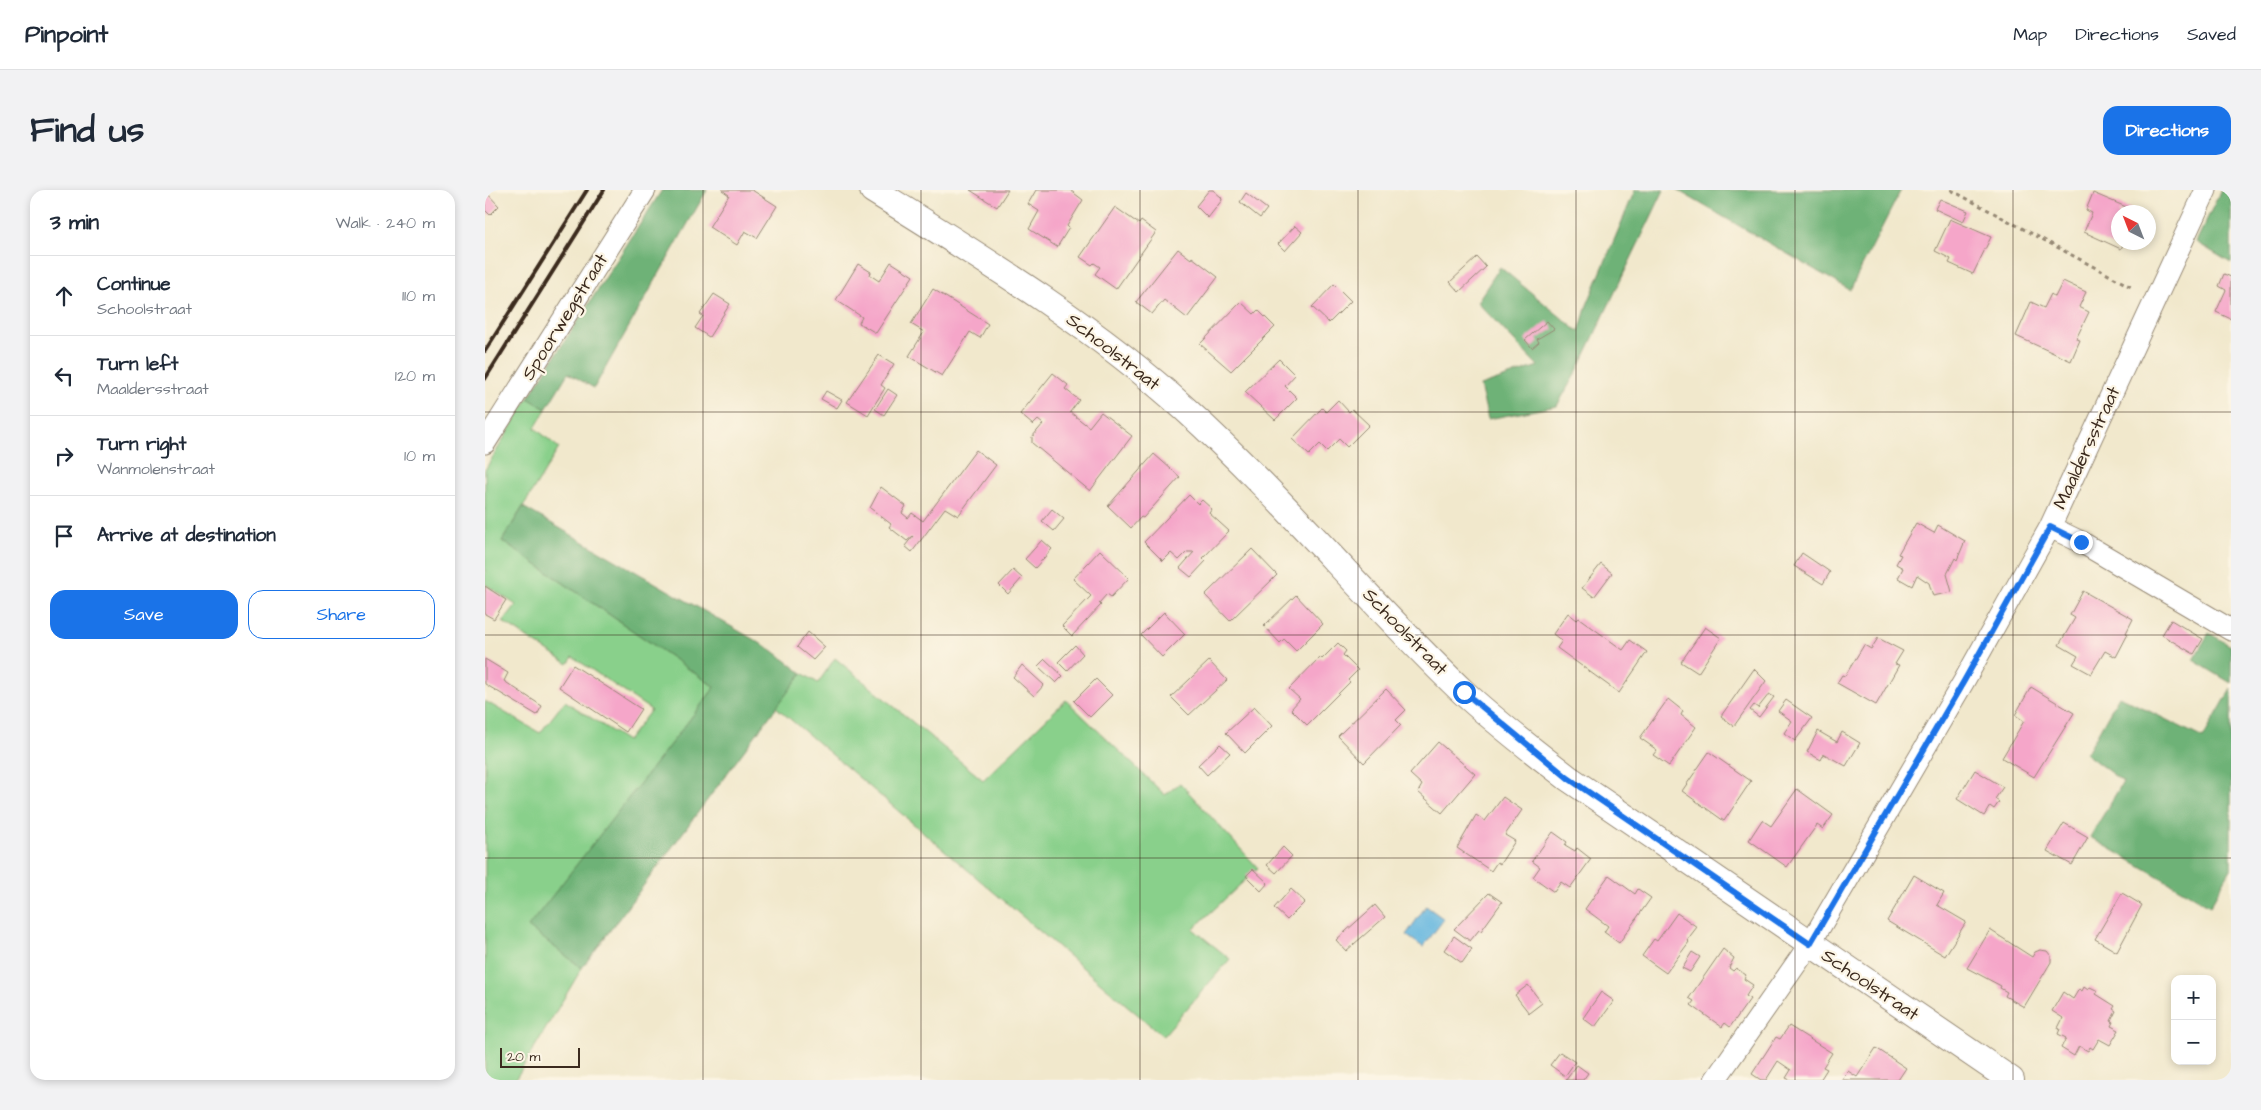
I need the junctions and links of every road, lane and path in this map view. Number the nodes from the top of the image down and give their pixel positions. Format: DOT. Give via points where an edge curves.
graph roads {
  1 [pos="645,190"];
  2 [pos="873,190"];
  3 [pos="1951,190"];
  4 [pos="2206,190"];
  5 [pos="2156,301"];
  6 [pos="485,443"];
  7 [pos="2050,527"];
  8 [pos="2231,630"];
  9 [pos="1810,944"];
  10 [pos="1715,1080"];
  11 [pos="2011,1080"];
  1 -- 6 [label="street, Spoorwegstraat"];
  2 -- 9 [label="street, Schoolstraat" via="1051,304 1145,376 1241,461 1426,656 1493,718 1568,778"];
  3 -- 5 [label="path"];
  4 -- 5 [label="street, Maaldersstraat"];
  5 -- 7 [label="street, Maaldersstraat"];
  7 -- 8 [label="street"];
  7 -- 9 [label="street, Maaldersstraat"];
  9 -- 10 [label="street, Maaldersstraat"];
  9 -- 11 [label="street, Schoolstraat"];
}
